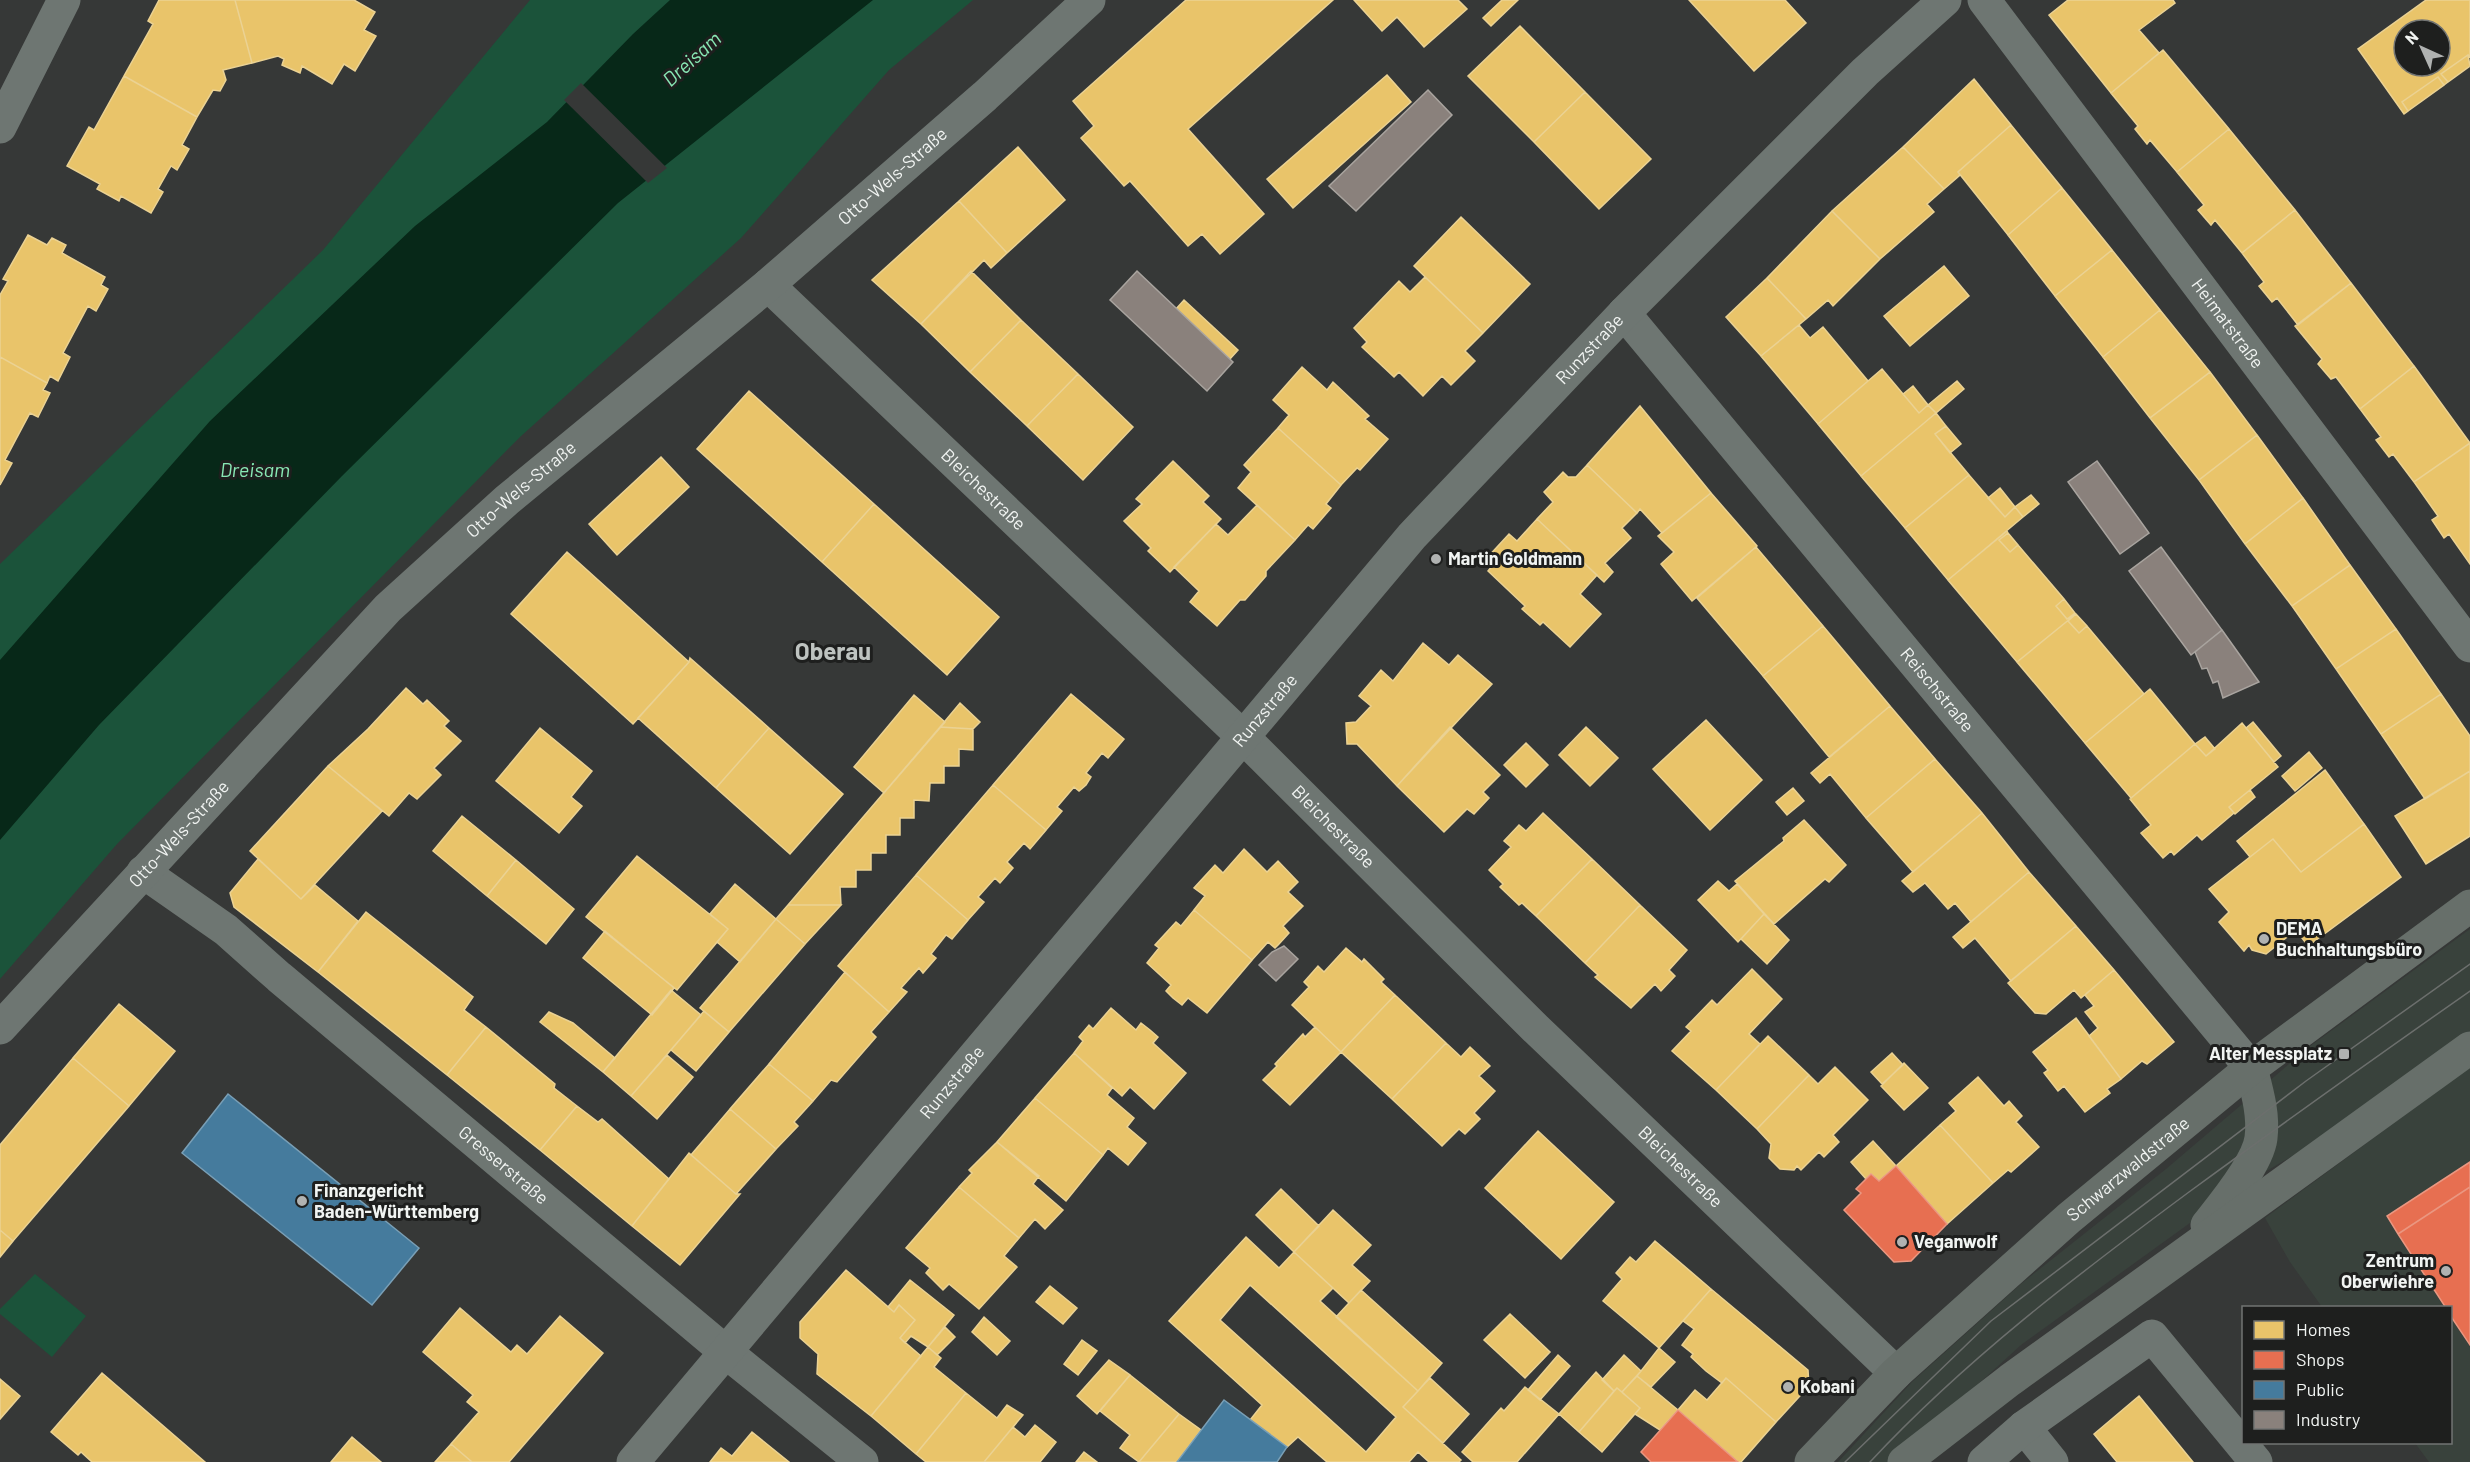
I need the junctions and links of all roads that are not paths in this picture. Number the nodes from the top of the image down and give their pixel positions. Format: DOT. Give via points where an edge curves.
graph roads {
  1 [pos="64,0"];
  2 [pos="1089,0"];
  3 [pos="1945,0"];
  4 [pos="1984,0"];
  5 [pos="0,127"];
  6 [pos="768,285"];
  7 [pos="1624,314"];
  8 [pos="2470,646"];
  9 [pos="1242,736"];
  10 [pos="143,872"];
  11 [pos="2470,906"];
  12 [pos="0,1028"];
  13 [pos="2470,1048"];
  14 [pos="2251,1068"];
  15 [pos="2181,1257"];
  16 [pos="727,1353"];
  17 [pos="1896,1373"];
  18 [pos="2024,1427"];
  19 [pos="633,1462"];
  20 [pos="862,1462"];
  21 [pos="1811,1462"];
  22 [pos="1904,1462"];
  23 [pos="1984,1462"];
  24 [pos="2052,1462"];
  25 [pos="2256,1462"];
  1 -- 5 [label="street"];
  2 -- 6 [label="street, Otto-Wels-Straße"];
  3 -- 7 [label="street, Runzstraße" via="1865,72"];
  4 -- 8 [label="street, Heimatstraße"];
  6 -- 9 [label="street, Bleichestraße"];
  6 -- 10 [label="street, Otto-Wels-Straße" via="423,574"];
  7 -- 9 [label="street, Runzstraße" via="1412,536"];
  7 -- 14 [label="street, Reischstraße"];
  9 -- 16 [label="street, Runzstraße"];
  9 -- 17 [label="street, Bleichestraße" via="1535,1028"];
  10 -- 12 [label="street, Otto-Wels-Straße"];
  10 -- 16 [label="street, Gresserstraße" via="226,930"];
  11 -- 14 [label="main road, Schwarzwaldstraße"];
  13 -- 15 [label="main road"];
  14 -- 15 [label="main road" via="2260,1100 2261,1139 2241,1181"];
  14 -- 17 [label="main road, Schwarzwaldstraße" via="2069,1218"];
  15 -- 22 [label="main road"];
  16 -- 19 [label="street, Runzstraße"];
  16 -- 20 [label="street, Gresserstraße"];
  17 -- 21 [label="main road, Schwarzwaldstraße"];
  18 -- 23 [label="street"];
  18 -- 24 [label="street"];
  18 -- 25 [label="street" via="2152,1336"];
}
